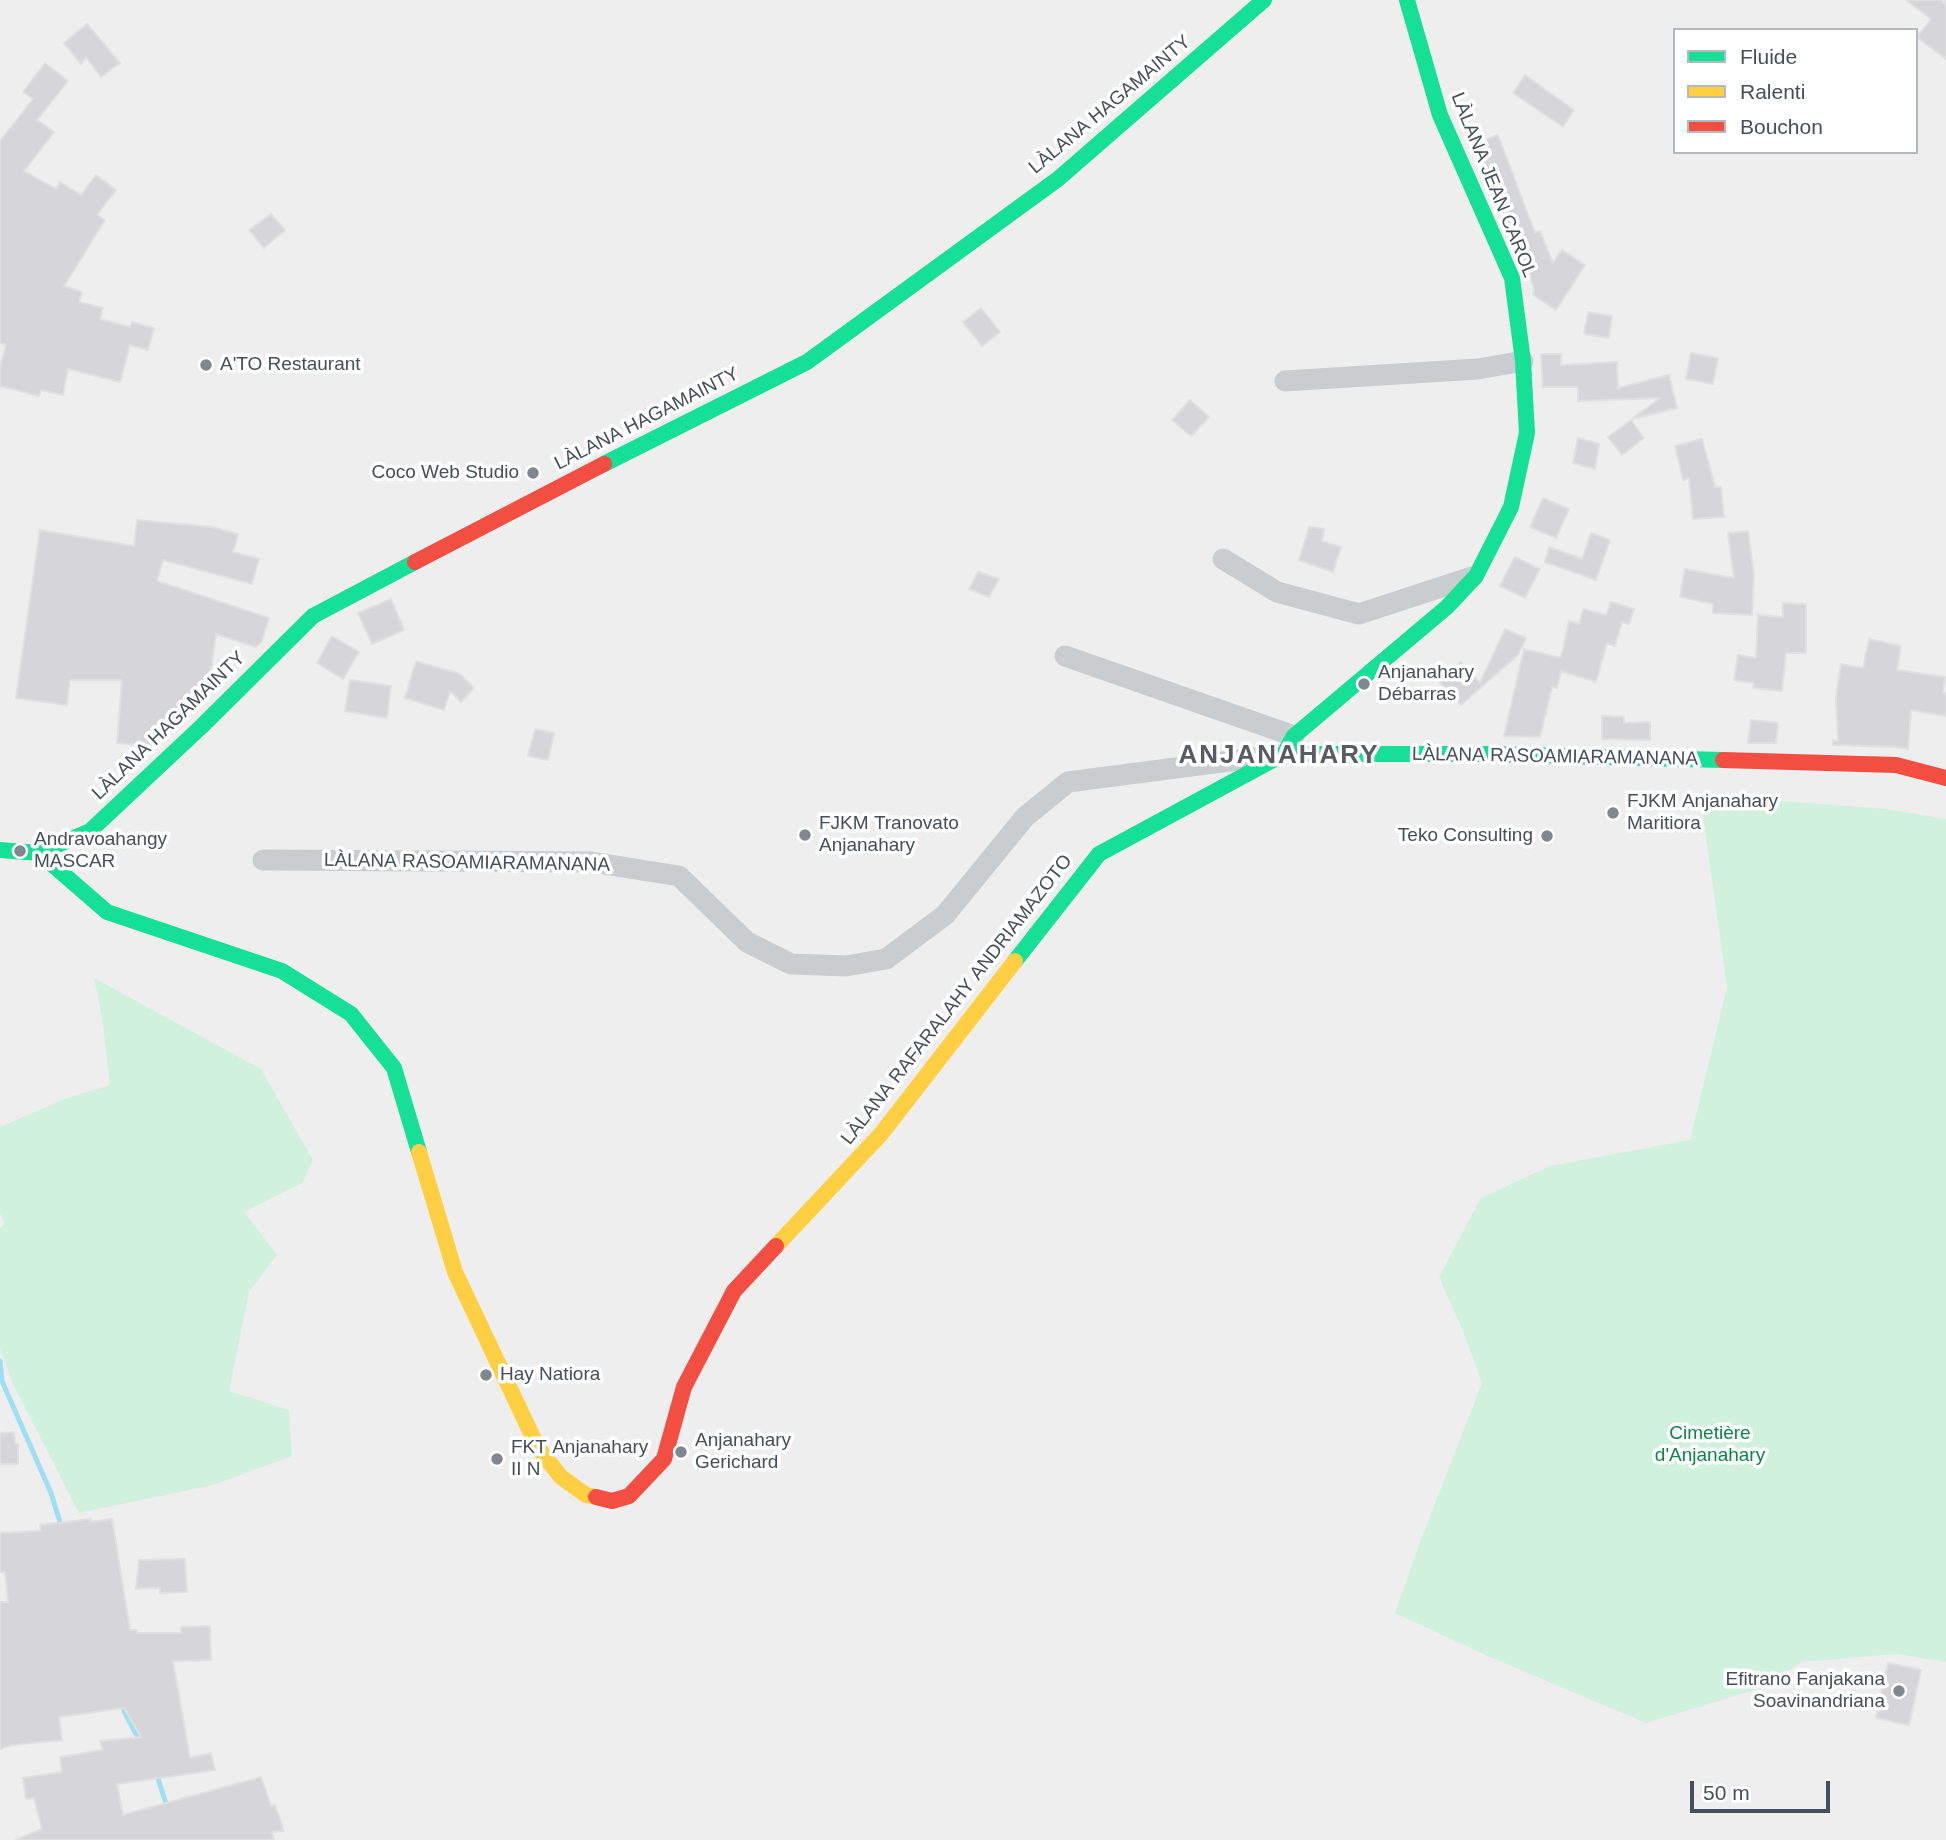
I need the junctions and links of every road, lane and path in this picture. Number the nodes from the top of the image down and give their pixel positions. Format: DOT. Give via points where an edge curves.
graph roads {
  1 [pos="1264,0"];
  2 [pos="1407,0"];
  3 [pos="1523,361"];
  4 [pos="1285,381"];
  5 [pos="1223,559"];
  6 [pos="1476,576"];
  7 [pos="1065,656"];
  8 [pos="1289,745"];
  9 [pos="1946,778"];
  10 [pos="0,850"];
  11 [pos="39,852"];
  12 [pos="263,860"];
  1 -- 11 [label="main road, LÀLANA HAGAMAINTY" via="1058,179 807,362 526,503 313,617 90,831"];
  2 -- 3 [label="main road, LÀLANA JEAN CAROL" via="1440,116 1512,278"];
  3 -- 4 [label="street" via="1478,369"];
  3 -- 6 [label="main road, LÀLANA JEAN CAROL" via="1527,433 1523,455 1511,507"];
  5 -- 6 [label="street" via="1277,592 1359,614"];
  6 -- 8 [label="main road, LÀLANA JEAN CAROL" via="1447,607"];
  7 -- 8 [label="street"];
  8 -- 9 [label="main road, LÀLANA RASOAMIARAMANANA" via="1882,764"];
  8 -- 11 [label="main road, LÀLANA RAFARALAHY ANDRIAMAZOTO" via="1099,854 881,1134 734,1291 684,1387 664,1459 629,1496 612,1501 586,1494 561,1478 538,1448 455,1272 394,1068 351,1013 282,971 107,912"];
  8 -- 12 [label="street, LÀLANA RASOAMIARAMANANA" via="1068,782 1025,817 945,915 886,959 846,966 791,964 747,942 679,876 591,862"];
  10 -- 11 [label="main road"];
}
